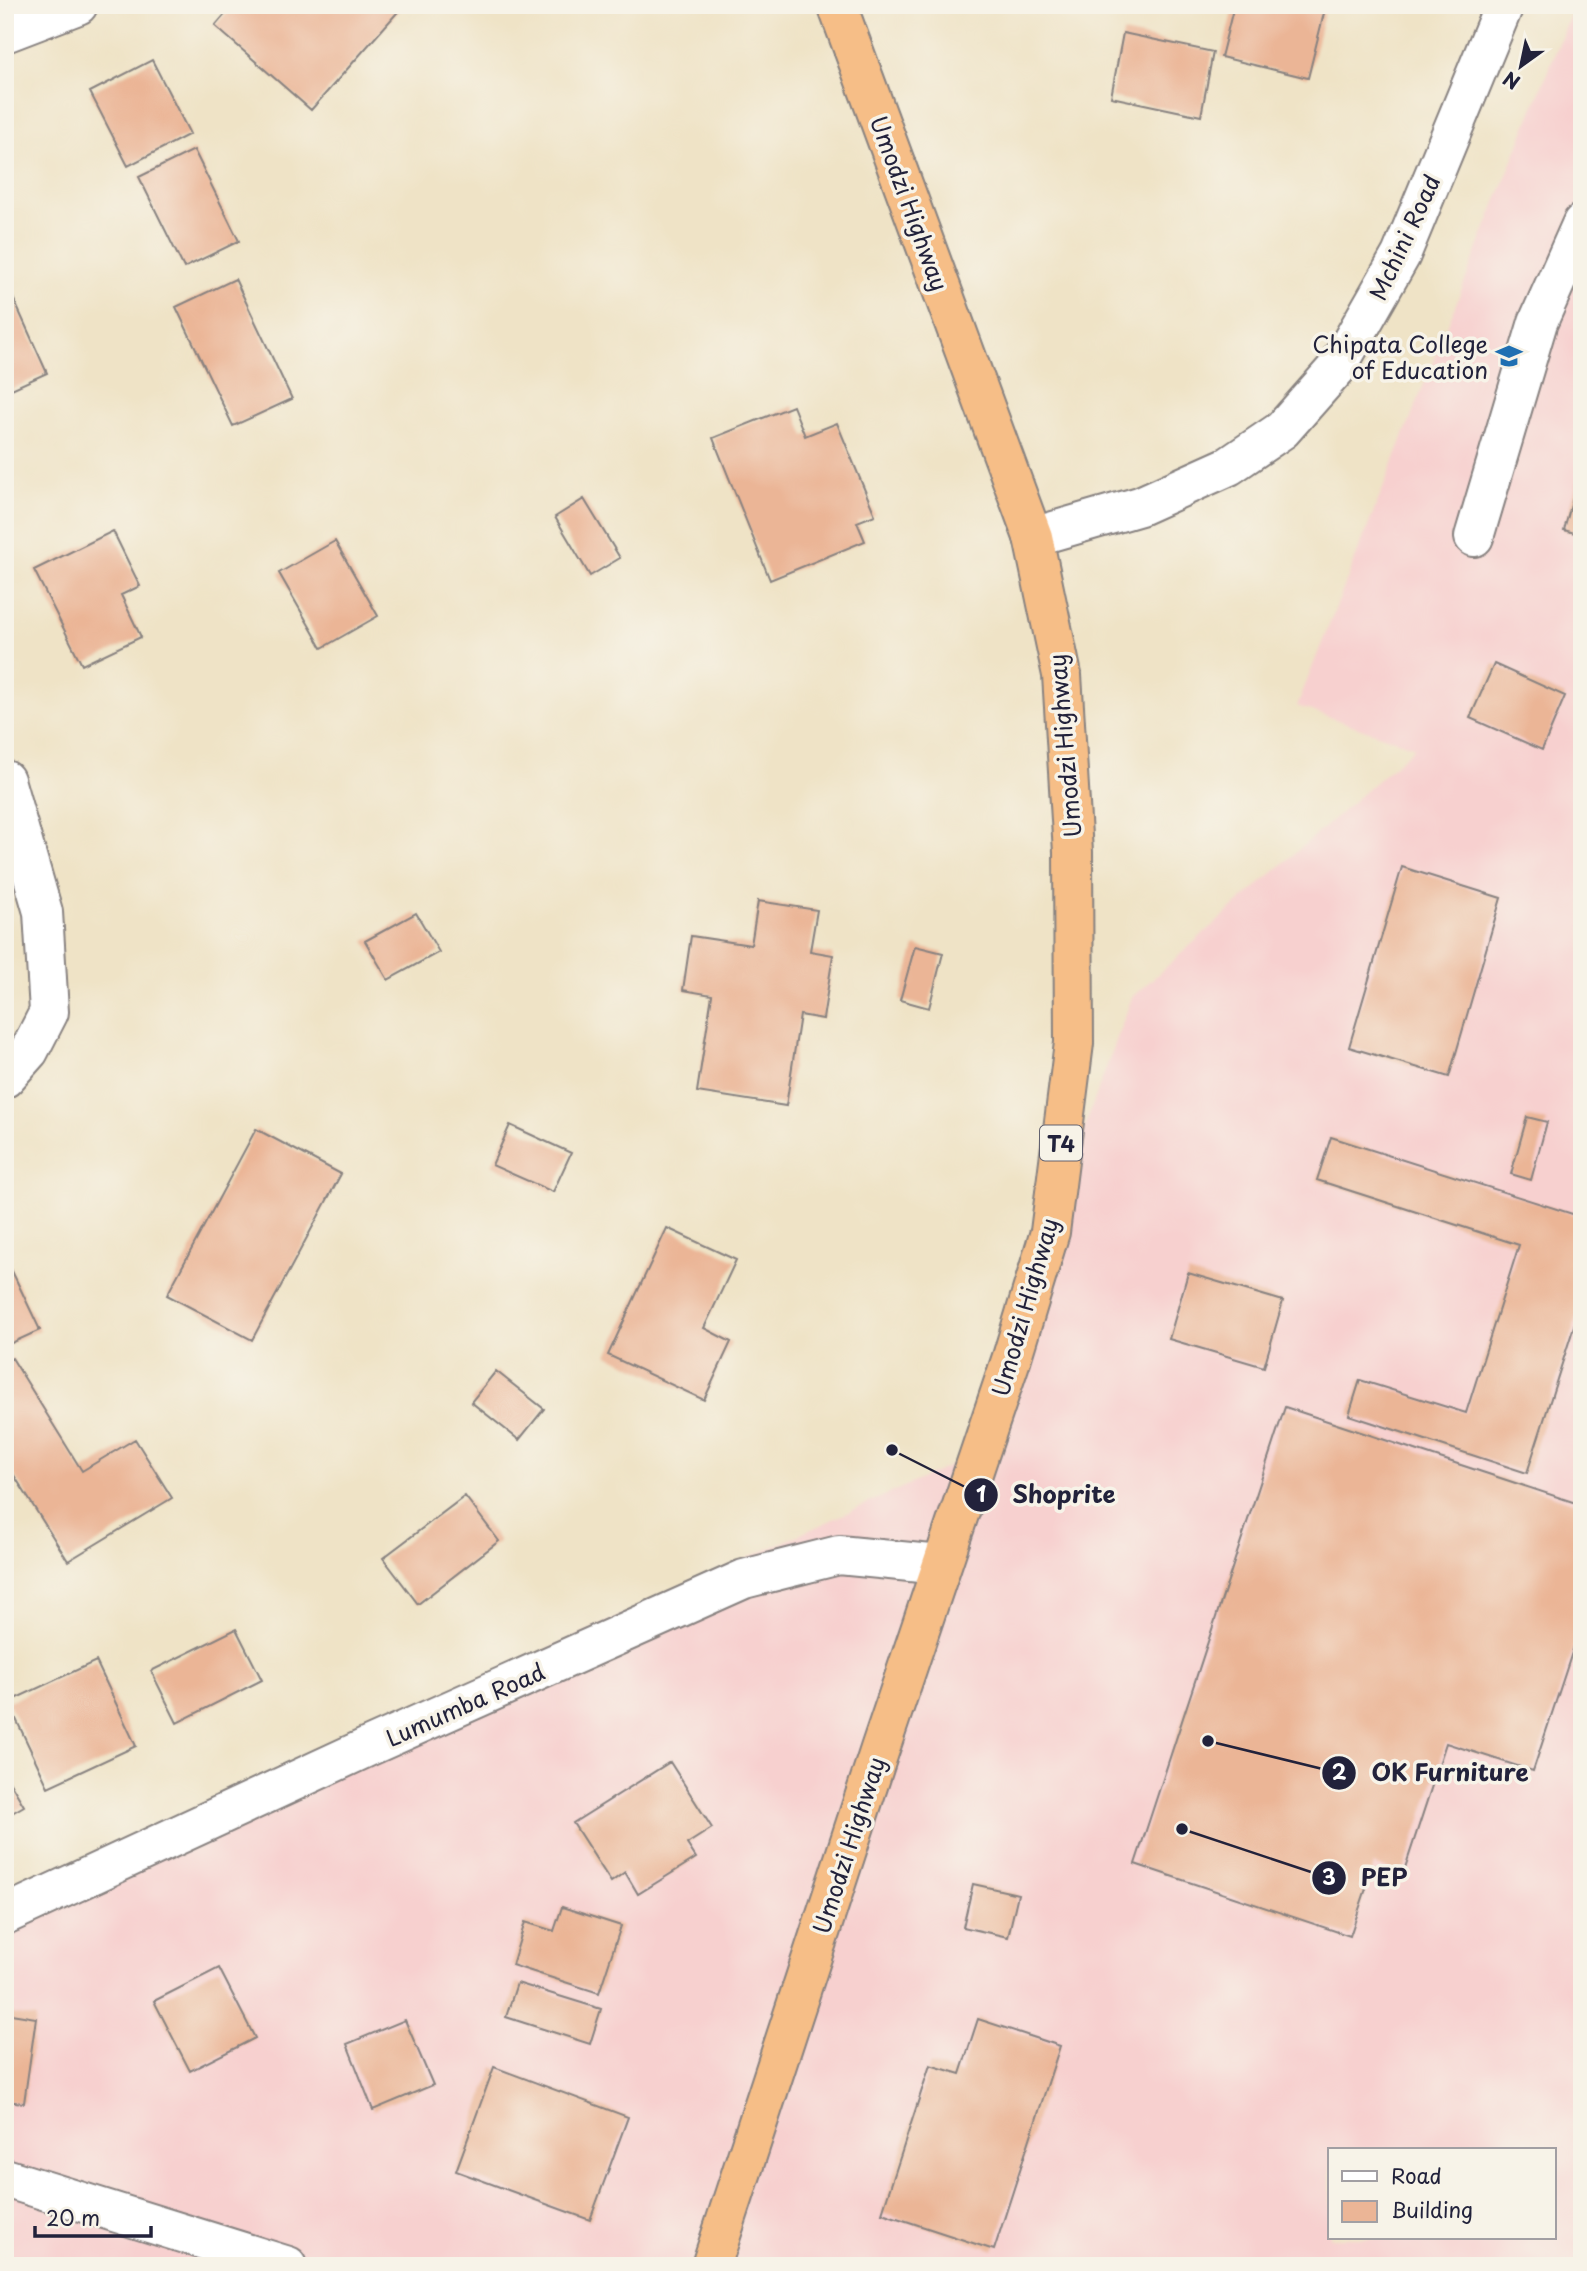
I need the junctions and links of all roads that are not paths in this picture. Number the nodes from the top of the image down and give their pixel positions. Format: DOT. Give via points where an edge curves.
graph roads {
  1 [pos="78,5"];
  2 [pos="837,5"];
  3 [pos="1504,5"];
  4 [pos="5,33"];
  5 [pos="1582,223"];
  6 [pos="1032,537"];
  7 [pos="1474,537"];
  8 [pos="5,780"];
  9 [pos="5,1078"];
  10 [pos="941,1565"];
  11 [pos="5,1915"];
  12 [pos="5,2178"];
  13 [pos="288,2266"];
  14 [pos="711,2266"];
  1 -- 4 [label="street"];
  2 -- 6 [label="highway, Umodzi Highway / T4"];
  3 -- 6 [label="street, Mchini Road" via="1401,255 1336,369 1282,430 1229,466 1140,506"];
  5 -- 7 [label="street" via="1538,322"];
  6 -- 10 [label="highway, Umodzi Highway / T4" via="1062,675 1073,852 1074,1043 1049,1232"];
  8 -- 9 [label="street" via="43,912 48,1012 29,1051"];
  10 -- 11 [label="street, Lumumba Road" via="839,1555 744,1579"];
  10 -- 14 [label="highway, Umodzi Highway / T4"];
  12 -- 13 [label="street"];
}
